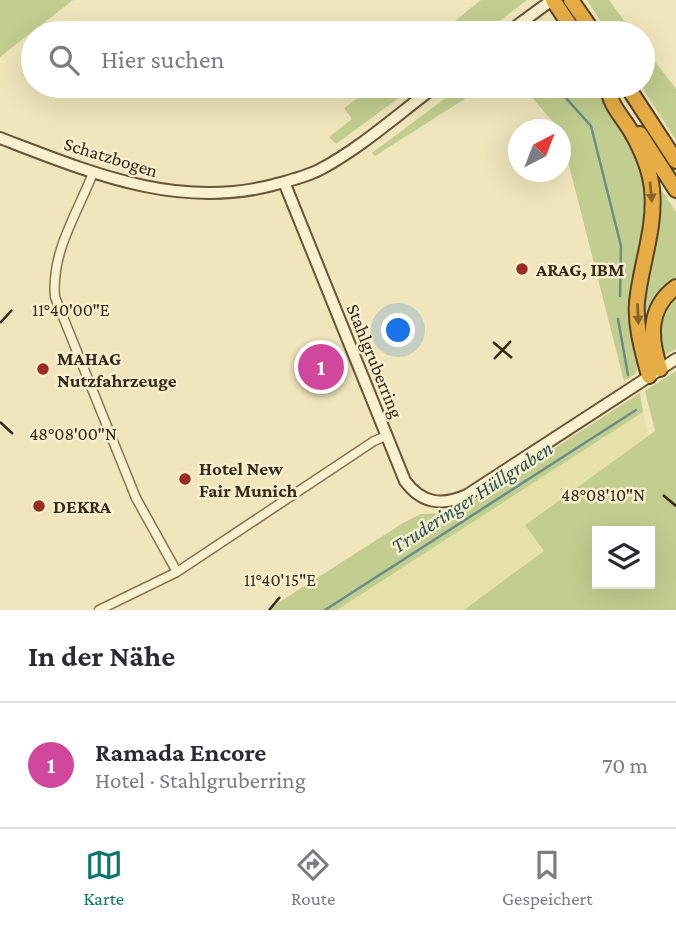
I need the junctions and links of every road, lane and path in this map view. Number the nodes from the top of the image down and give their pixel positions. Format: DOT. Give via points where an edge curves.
graph roads {
  1 [pos="552,0"];
  2 [pos="571,0"];
  3 [pos="524,21"];
  4 [pos="567,21"];
  5 [pos="586,21"];
  6 [pos="420,98"];
  7 [pos="609,98"];
  8 [pos="616,98"];
  9 [pos="635,98"];
  10 [pos="0,138"];
  11 [pos="676,162"];
  12 [pos="93,173"];
  13 [pos="284,182"];
  14 [pos="676,190"];
  15 [pos="676,287"];
  16 [pos="676,359"];
  17 [pos="654,373"];
  18 [pos="386,436"];
  19 [pos="177,572"];
  20 [pos="99,610"];
  1 -- 3 [label="main road"];
  1 -- 4 [label="highway"];
  2 -- 5 [label="highway"];
  6 -- 13 [label="main road, Schatzbogen" via="338,158"];
  7 -- 17 [label="highway, one-way" via="632,133 652,186 653,215 637,305 639,335"];
  8 -- 14 [label="highway"];
  9 -- 11 [label="highway"];
  10 -- 12 [label="main road, Schatzbogen"];
  12 -- 13 [label="main road, Schatzbogen" via="181,193 240,192"];
  12 -- 19 [label="street" via="60,250 55,297 136,498"];
  13 -- 18 [label="main road, Stahlgruberring"];
  15 -- 17 [label="highway" via="655,314"];
  16 -- 17 [label="main road"];
  17 -- 18 [label="main road" via="467,495 443,503 412,491"];
  18 -- 19 [label="street, Stahlgruberring"];
  19 -- 20 [label="street, Stahlgruberring"];
}
